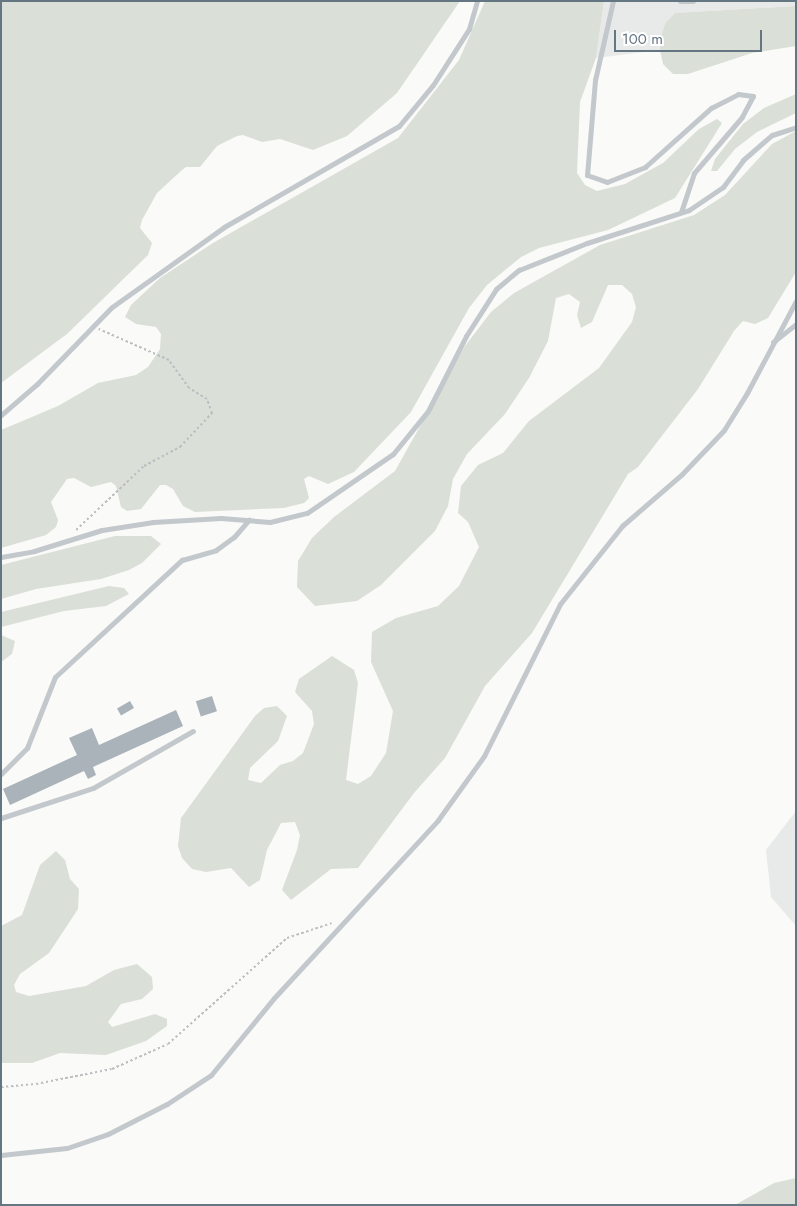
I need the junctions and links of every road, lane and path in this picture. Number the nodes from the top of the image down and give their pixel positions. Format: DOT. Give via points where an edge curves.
graph roads {
  1 [pos="477,1"];
  2 [pos="613,1"];
  3 [pos="680,1"];
  4 [pos="693,1"];
  5 [pos="796,128"];
  6 [pos="682,212"];
  7 [pos="796,301"];
  8 [pos="95,324"];
  9 [pos="796,324"];
  10 [pos="771,344"];
  11 [pos="1,415"];
  12 [pos="249,520"];
  13 [pos="69,540"];
  14 [pos="1,557"];
  15 [pos="193,731"];
  16 [pos="1,774"];
  17 [pos="1,818"];
  18 [pos="348,917"];
  19 [pos="1,1087"];
  20 [pos="1,1155"];
  1 -- 8 [label="lane" via="469,29 433,85 399,126 224,227 112,307"];
  2 -- 6 [label="lane" via="595,80 588,174 607,182 646,167 712,108 738,94 753,96 742,117 694,174"];
  3 -- 4 [label="lane"];
  5 -- 6 [label="lane" via="772,136 743,160 723,187"];
  6 -- 12 [label="lane" via="586,243 519,270 496,289 466,336 428,411 393,454 307,513 270,522"];
  7 -- 10 [label="lane"];
  8 -- 11 [label="lane" via="37,384"];
  8 -- 13 [label="path" via="101,332 169,360 189,388 207,399 212,413 180,447 144,466 82,521"];
  9 -- 10 [label="lane"];
  10 -- 18 [label="lane" via="724,430 682,474 622,526 586,568 537,644 484,756 438,820"];
  12 -- 13 [label="lane" via="221,518 153,522 102,530"];
  12 -- 16 [label="lane" via="216,550 182,560 55,678 28,748"];
  13 -- 14 [label="lane"];
  15 -- 17 [label="lane" via="93,788"];
  18 -- 19 [label="path" via="287,938 168,1044 112,1069 36,1084"];
  18 -- 20 [label="lane" via="274,998 211,1075 167,1104 108,1134 67,1148"];
}
